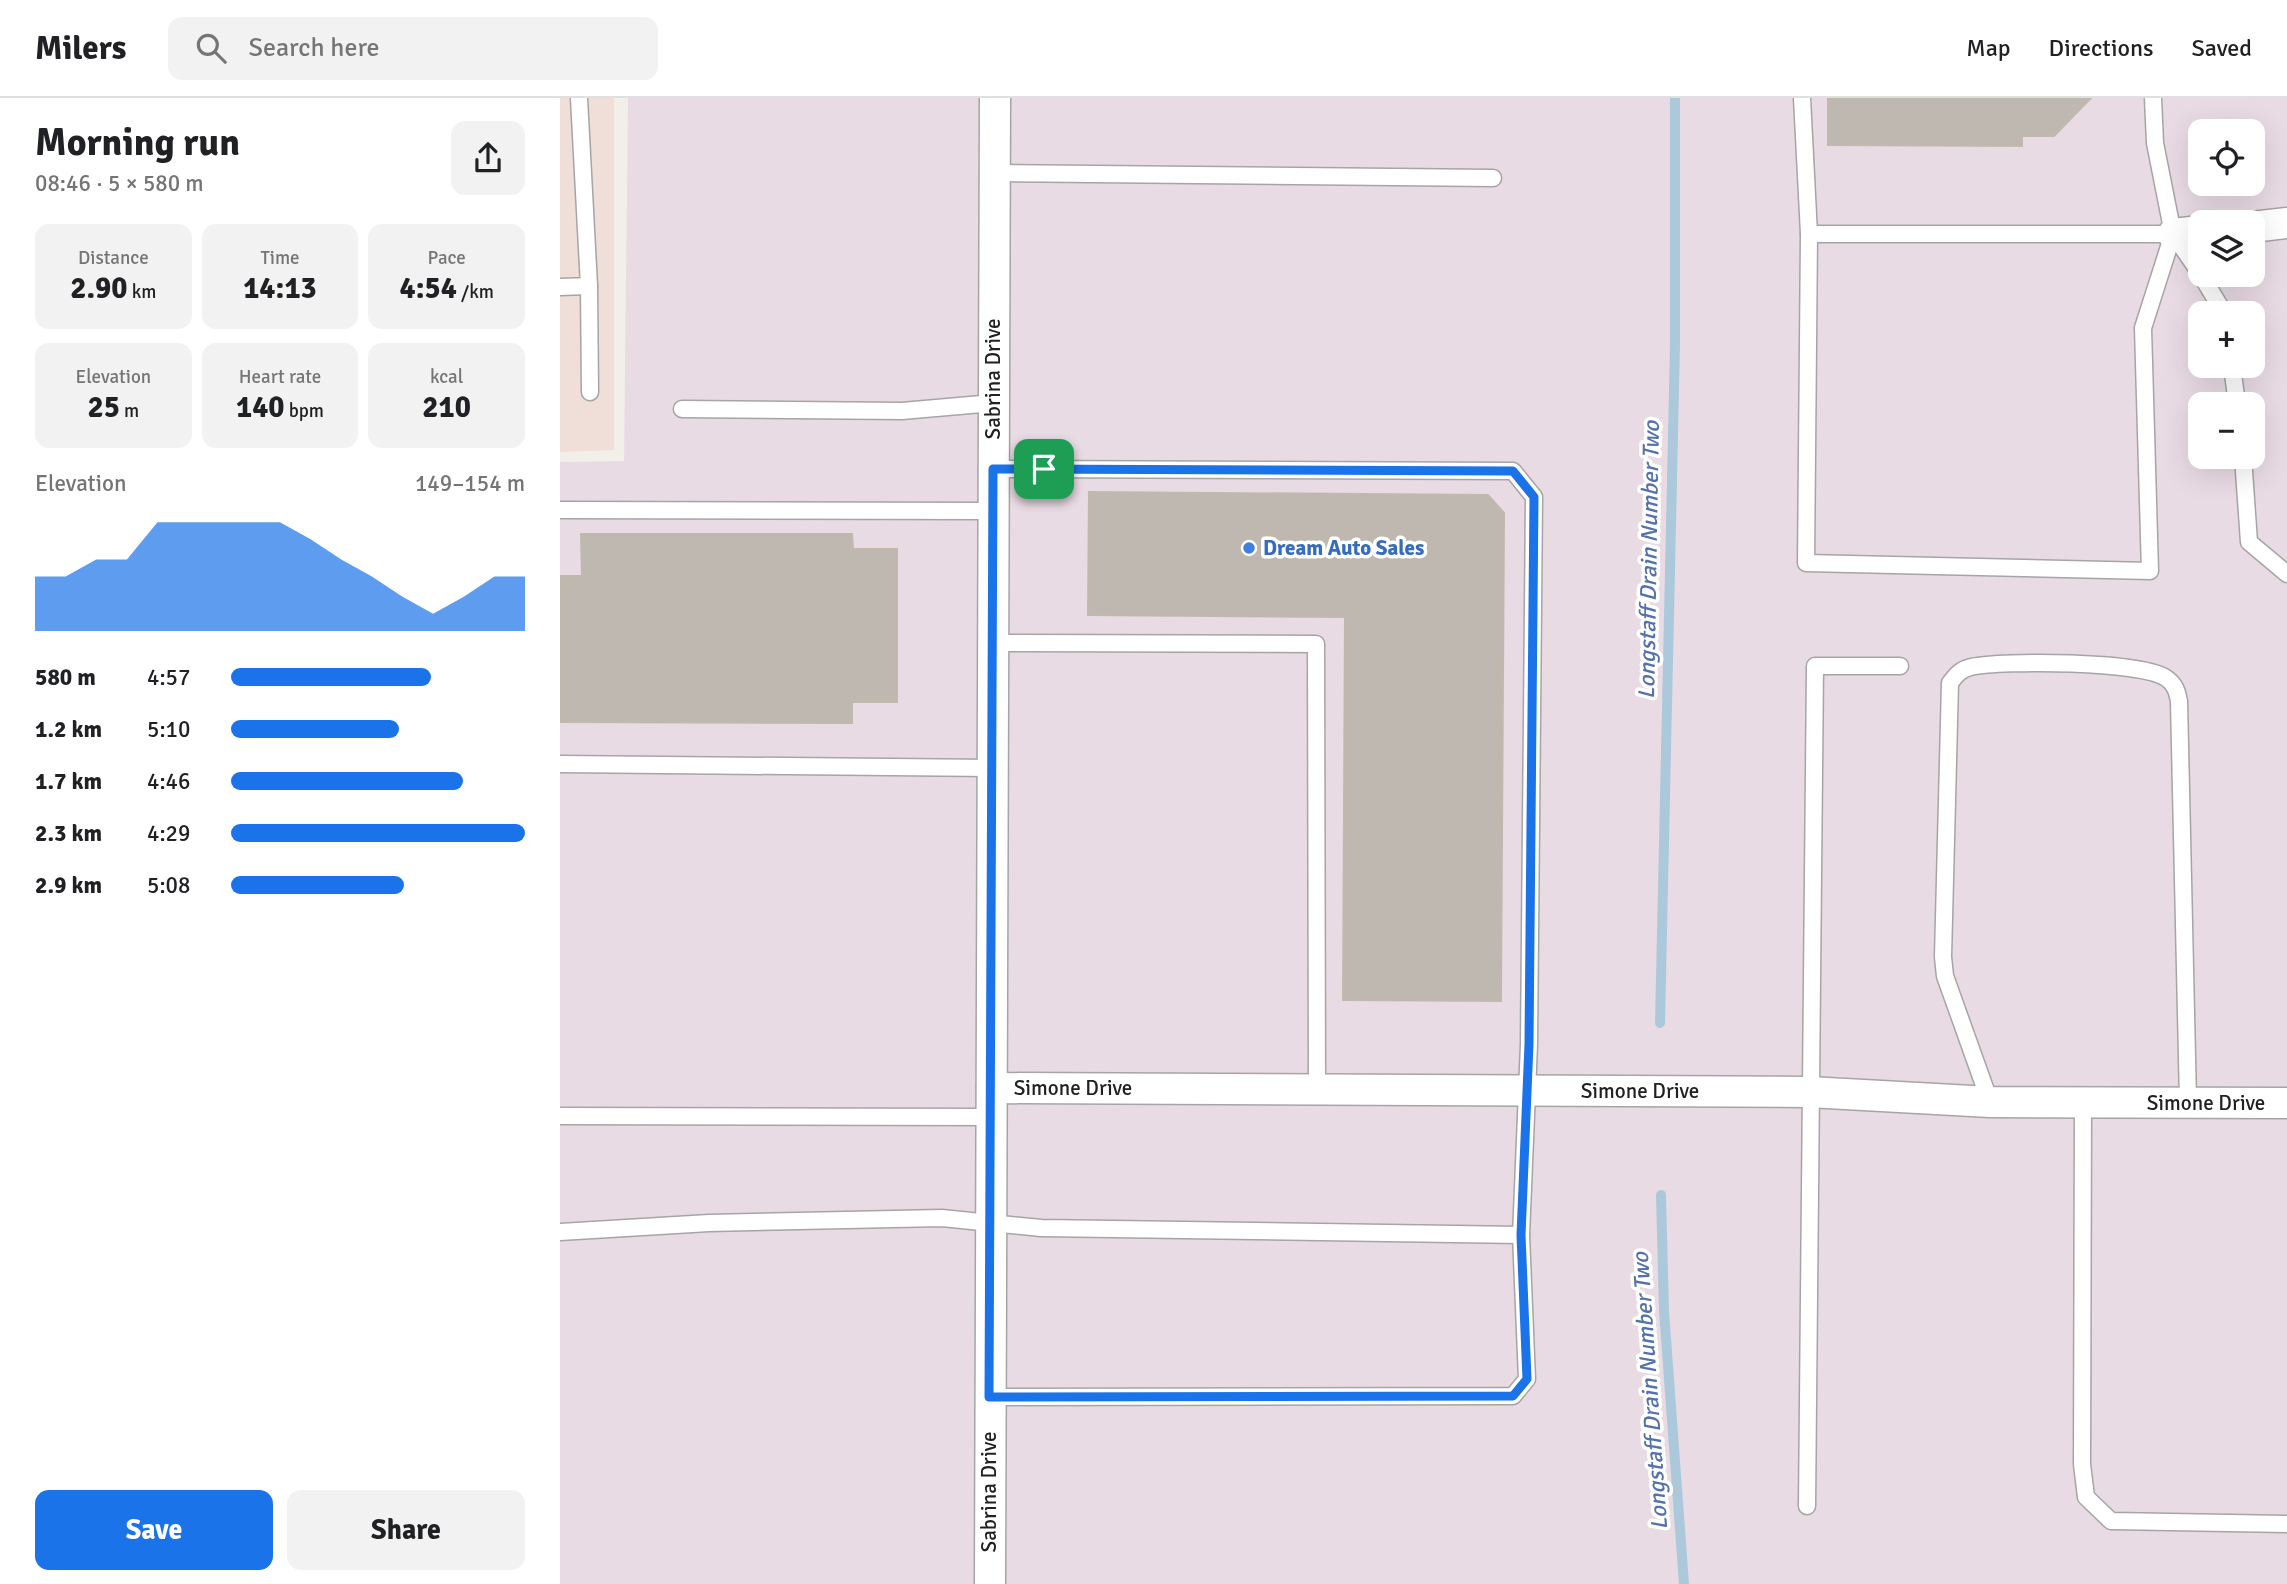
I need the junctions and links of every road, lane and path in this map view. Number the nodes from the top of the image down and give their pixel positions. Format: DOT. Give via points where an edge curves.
graph roads {
  1 [pos="579,98"];
  2 [pos="995,98"];
  3 [pos="1802,98"];
  4 [pos="2153,98"];
  5 [pos="995,173"];
  6 [pos="1493,178"];
  7 [pos="2287,223"];
  8 [pos="2265,226"];
  9 [pos="1809,233"];
  10 [pos="2186,233"];
  11 [pos="589,286"];
  12 [pos="560,287"];
  13 [pos="590,392"];
  14 [pos="993,403"];
  15 [pos="682,409"];
  16 [pos="993,469"];
  17 [pos="2244,469"];
  18 [pos="560,510"];
  19 [pos="993,511"];
  20 [pos="2287,574"];
  21 [pos="992,643"];
  22 [pos="1900,666"];
  23 [pos="560,764"];
  24 [pos="993,768"];
  25 [pos="1317,1090"];
  26 [pos="1527,1091"];
  27 [pos="1809,1092"];
  28 [pos="1990,1102"];
  29 [pos="2083,1102"];
  30 [pos="2189,1102"];
  31 [pos="992,1103"];
  32 [pos="2287,1103"];
  33 [pos="560,1116"];
  34 [pos="990,1223"];
  35 [pos="560,1232"];
  36 [pos="1521,1235"];
  37 [pos="989,1397"];
  38 [pos="1807,1506"];
  39 [pos="2287,1524"];
  40 [pos="990,1584"];
  1 -- 11 [label="lane"];
  2 -- 5 [label="street, Sabrina Drive"];
  3 -- 9 [label="lane"];
  4 -- 10 [label="lane" via="2155,143"];
  5 -- 6 [label="lane"];
  5 -- 14 [label="street, Sabrina Drive"];
  7 -- 8 [label="street"];
  9 -- 10 [label="lane"];
  9 -- 10 [label="lane" via="1806,563 2150,571 2143,327"];
  11 -- 12 [label="lane"];
  11 -- 13 [label="lane"];
  14 -- 15 [label="lane" via="902,411"];
  14 -- 16 [label="street, Sabrina Drive"];
  16 -- 19 [label="street, Sabrina Drive"];
  16 -- 26 [label="lane" via="1513,471 1534,497"];
  17 -- 20 [label="lane" via="2249,542"];
  18 -- 19 [label="lane"];
  19 -- 21 [label="street, Sabrina Drive"];
  21 -- 24 [label="street, Sabrina Drive"];
  21 -- 25 [label="lane" via="1316,643"];
  22 -- 27 [label="lane" via="1815,666"];
  23 -- 24 [label="lane"];
  24 -- 31 [label="street, Sabrina Drive"];
  25 -- 26 [label="street, Simone Drive"];
  25 -- 31 [label="street, Simone Drive"];
  26 -- 27 [label="street, Simone Drive"];
  26 -- 36 [label="lane"];
  27 -- 28 [label="street, Simone Drive"];
  27 -- 38 [label="lane"];
  28 -- 29 [label="street, Simone Drive"];
  28 -- 30 [label="lane" via="1945,976 1943,957 1950,682 1969,667 1998,663 2133,667 2165,677 2176,687"];
  29 -- 30 [label="street, Simone Drive"];
  29 -- 39 [label="lane" via="2082,1464 2086,1497 2111,1521"];
  30 -- 32 [label="street, Simone Drive"];
  31 -- 33 [label="lane"];
  31 -- 34 [label="street, Sabrina Drive"];
  34 -- 35 [label="lane" via="942,1219 723,1223"];
  34 -- 36 [label="lane" via="1041,1228"];
  34 -- 37 [label="street, Sabrina Drive"];
  36 -- 37 [label="lane" via="1527,1379 1513,1396"];
  37 -- 40 [label="street, Sabrina Drive"];
}
